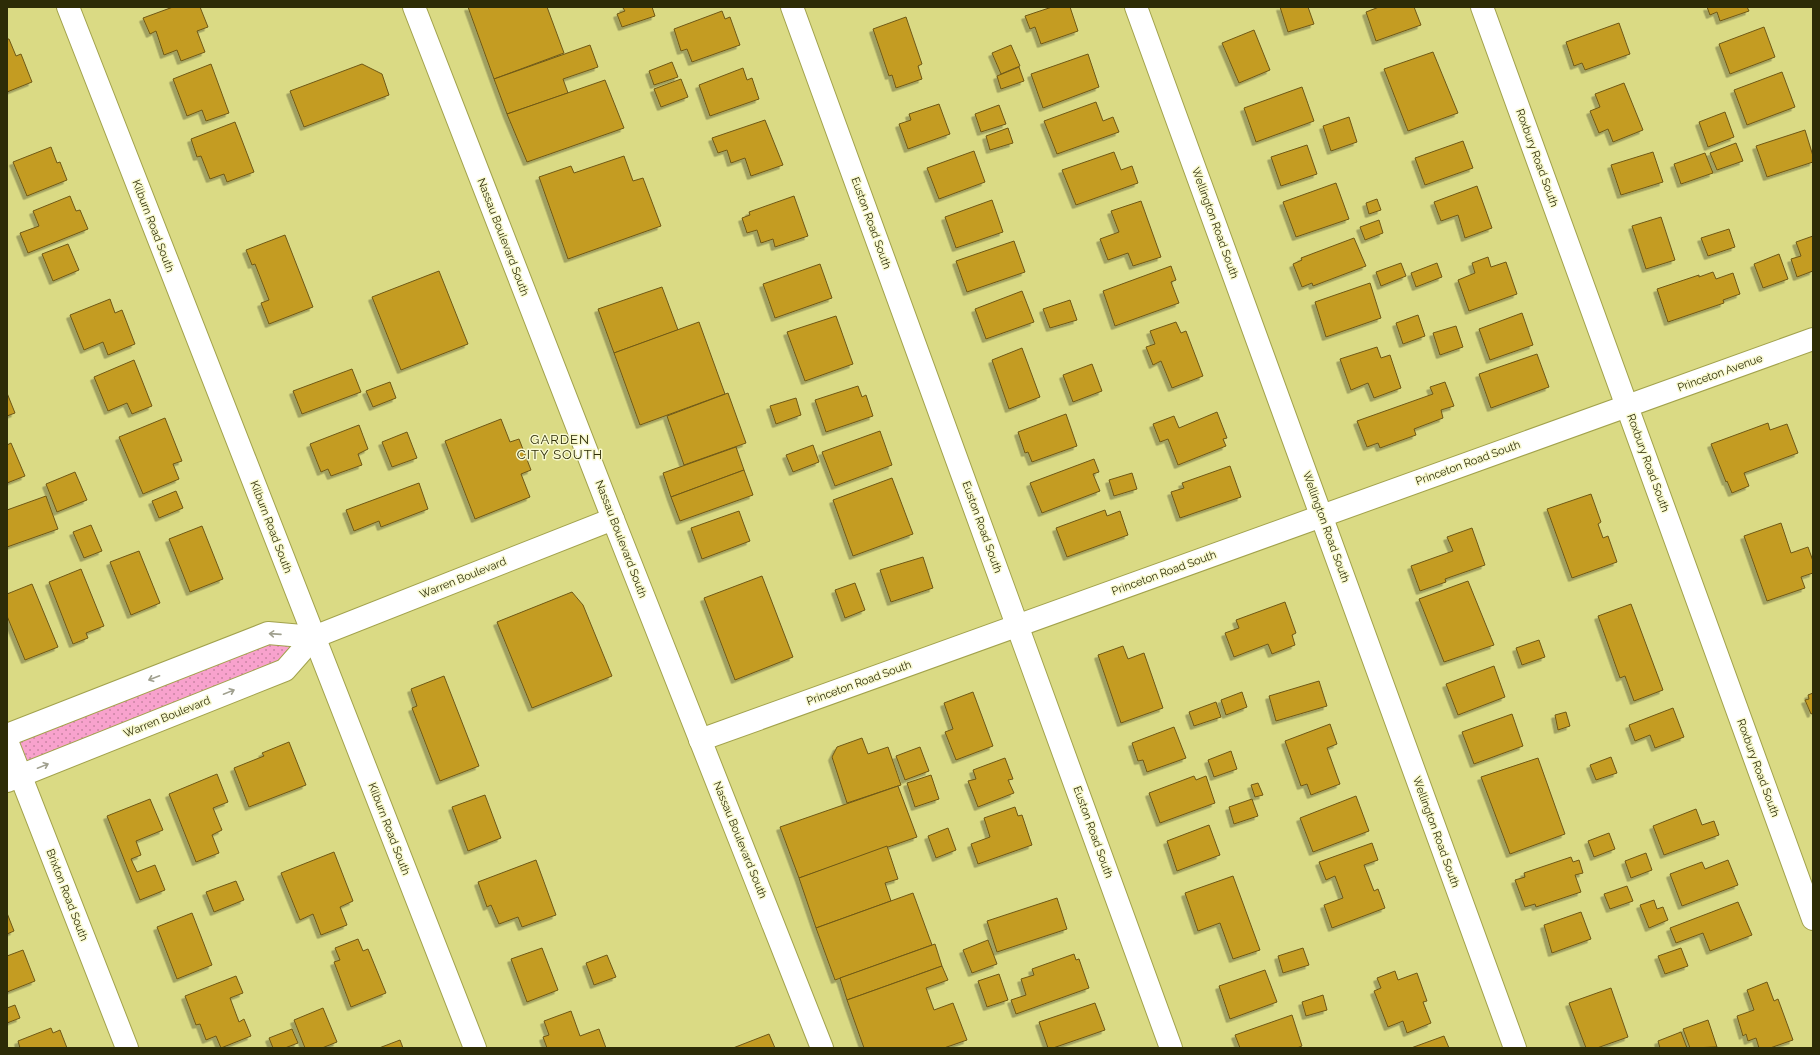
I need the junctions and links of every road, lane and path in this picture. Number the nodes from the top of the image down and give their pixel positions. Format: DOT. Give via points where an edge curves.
graph roads {
  1 [pos="68,7"];
  2 [pos="414,7"];
  3 [pos="792,7"];
  4 [pos="1136,7"];
  5 [pos="1482,7"];
  6 [pos="1813,339"];
  7 [pos="1627,406"];
  8 [pos="1322,516"];
  9 [pos="613,519"];
  10 [pos="1018,626"];
  11 [pos="314,637"];
  12 [pos="7,735"];
  13 [pos="700,740"];
  14 [pos="7,741"];
  15 [pos="14,778"];
  16 [pos="1813,919"];
  17 [pos="127,1048"];
  18 [pos="475,1048"];
  19 [pos="822,1048"];
  20 [pos="1171,1048"];
  21 [pos="1515,1048"];
  1 -- 11 [label="street, Kilburn Road South"];
  2 -- 9 [label="street, Nassau Boulevard South"];
  3 -- 10 [label="street, Euston Road South"];
  4 -- 8 [label="street, Wellington Road South"];
  5 -- 7 [label="street, Roxbury Road South"];
  6 -- 7 [label="street, Princeton Avenue"];
  7 -- 8 [label="street, Princeton Road South"];
  7 -- 16 [label="street, Roxbury Road South"];
  8 -- 10 [label="street, Princeton Road South"];
  8 -- 21 [label="street, Wellington Road South"];
  9 -- 11 [label="street, Warren Boulevard"];
  9 -- 13 [label="street, Nassau Boulevard South"];
  10 -- 13 [label="street, Princeton Road South"];
  10 -- 20 [label="street, Euston Road South"];
  11 -- 12 [label="street, Warren Boulevard, one-way" via="268,634"];
  15 -- 11 [label="street, Warren Boulevard, one-way" via="285,670"];
  11 -- 18 [label="street, Kilburn Road South"];
  13 -- 19 [label="street, Nassau Boulevard South"];
  14 -- 15 [label="street, Brixton Road South"];
  15 -- 17 [label="street, Brixton Road South"];
}
